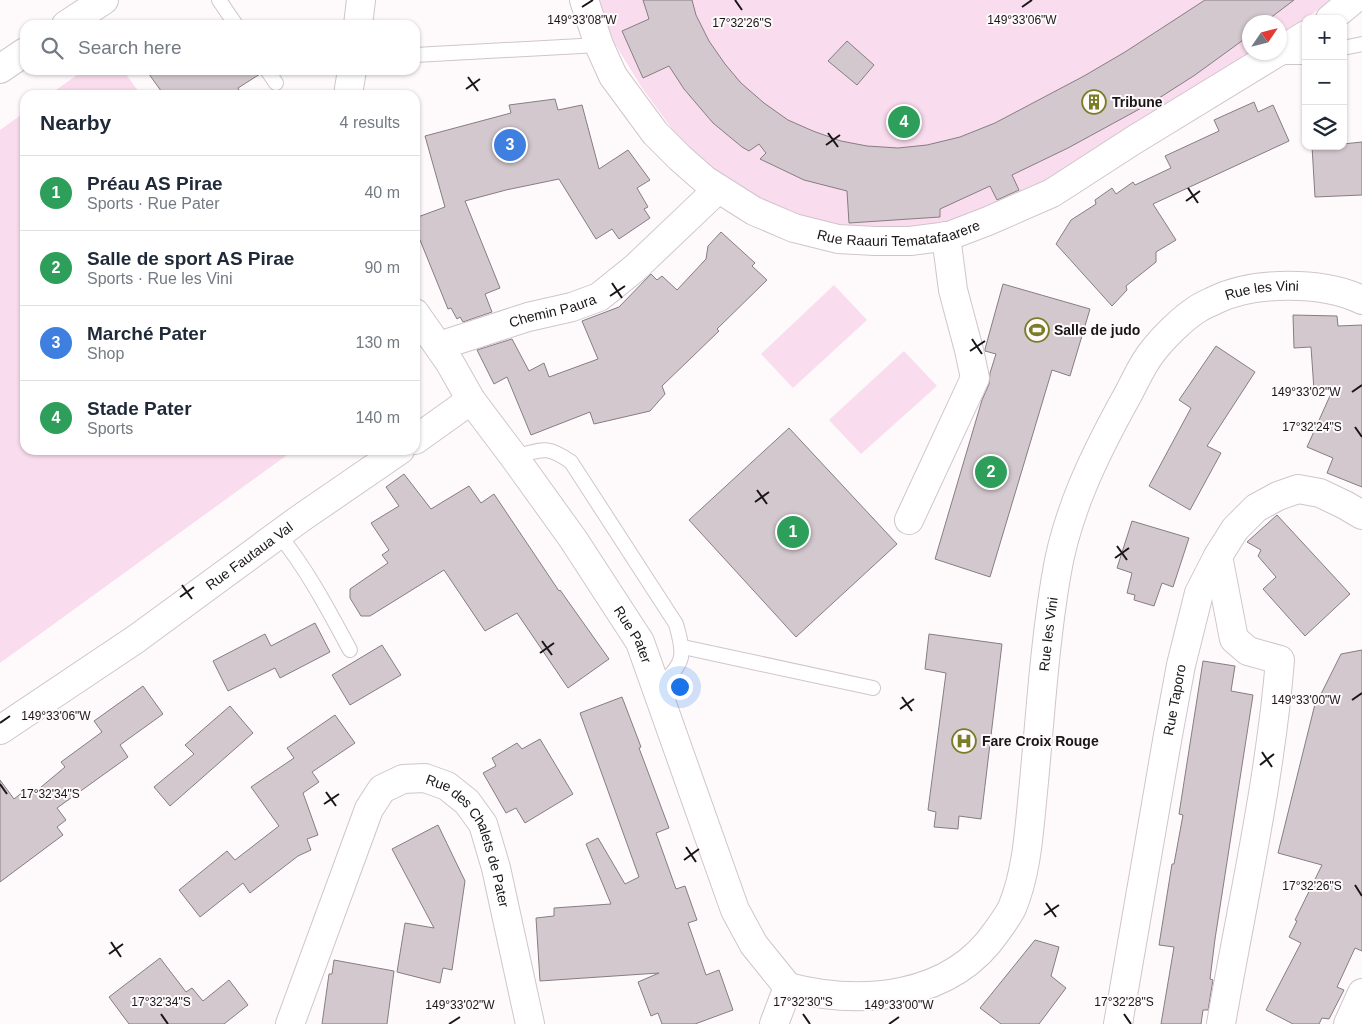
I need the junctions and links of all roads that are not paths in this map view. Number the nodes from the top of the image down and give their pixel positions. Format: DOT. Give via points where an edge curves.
graph roads {
  1 [pos="104,0"];
  2 [pos="219,0"];
  3 [pos="361,0"];
  4 [pos="584,0"];
  5 [pos="1353,0"];
  6 [pos="1335,15"];
  7 [pos="74,20"];
  8 [pos="233,20"];
  9 [pos="359,20"];
  10 [pos="1302,38"];
  11 [pos="1362,44"];
  12 [pos="598,45"];
  13 [pos="1287,47"];
  14 [pos="1347,47"];
  15 [pos="20,55"];
  16 [pos="420,55"];
  17 [pos="1287,55"];
  18 [pos="1302,57"];
  19 [pos="1266,60"];
  20 [pos="0,69"];
  21 [pos="270,75"];
  22 [pos="351,75"];
  23 [pos="276,83"];
  24 [pos="349,90"];
  25 [pos="718,189"];
  26 [pos="946,236"];
  27 [pos="1362,283"];
  28 [pos="1332,290"];
  29 [pos="1362,300"];
  30 [pos="420,319"];
  31 [pos="439,346"];
  32 [pos="470,400"];
  33 [pos="420,436"];
  34 [pos="393,455"];
  35 [pos="514,457"];
  36 [pos="1362,515"];
  37 [pos="908,520"];
  38 [pos="279,535"];
  39 [pos="1218,556"];
  40 [pos="682,646"];
  41 [pos="350,650"];
  42 [pos="873,688"];
  43 [pos="657,690"];
  44 [pos="0,730"];
  45 [pos="788,987"];
  46 [pos="1362,993"];
  47 [pos="290,1024"];
  48 [pos="530,1024"];
  49 [pos="774,1024"];
  50 [pos="1118,1024"];
  51 [pos="1221,1024"];
  52 [pos="1348,1024"];
  1 -- 7 [label="street"];
  2 -- 8 [label="lane"];
  3 -- 9 [label="street"];
  4 -- 12 [label="street, Rue Raauri Tematafaarere"];
  5 -- 6 [label="street"];
  10 -- 13 [label="street, Rue Raauri Tematafaarere"];
  11 -- 14 [label="lane"];
  12 -- 16 [label="lane"];
  12 -- 25 [label="street, Rue Raauri Tematafaarere" via="613,76 654,133"];
  15 -- 20 [label="street"];
  17 -- 18 [label="lane"];
  19 -- 26 [label="street, Rue Raauri Tematafaarere" via="1052,193"];
  21 -- 23 [label="lane"];
  22 -- 24 [label="street"];
  25 -- 26 [label="street, Rue Raauri Tematafaarere" via="754,211 794,228 838,239 875,242"];
  25 -- 31 [label="street, Chemin Paura" via="635,268 599,297"];
  26 -- 37 [label="street" via="953,290 975,378"];
  27 -- 28 [label="street"];
  28 -- 29 [label="street, Rue les Vini"];
  28 -- 45 [label="street, Rue les Vini" via="1259,287 1221,297 1196,309 1152,352 1106,435 1064,533 1050,620 1022,879 1011,911 992,939 956,972 932,984 891,994 853,996 811,993"];
  30 -- 31 [label="street, Rue Pater"];
  31 -- 32 [label="street, Rue Pater"];
  32 -- 33 [label="street"];
  32 -- 35 [label="street, Rue Pater"];
  34 -- 38 [label="street, Rue Fautaua Val"];
  35 -- 40 [label="lane" via="544,449 556,451 571,462 676,624"];
  35 -- 43 [label="street, Rue Pater" via="573,539 640,642"];
  36 -- 39 [label="street, Rue Taporo" via="1320,493 1298,489 1256,508 1235,529"];
  38 -- 41 [label="lane" via="290,548"];
  38 -- 44 [label="street, Rue Fautaua Val" via="136,639"];
  39 -- 50 [label="street, Rue Taporo" via="1199,593 1181,666"];
  39 -- 51 [label="street" via="1234,639 1248,651 1280,660 1277,700 1258,818"];
  40 -- 42 [label="lane"];
  40 -- 43 [label="lane" via="680,665"];
  43 -- 45 [label="street, Rue Pater" via="735,910 754,945"];
  45 -- 49 [label="street"];
  46 -- 52 [label="street"];
  47 -- 48 [label="street, Rue des Chalets de Pater" via="369,810 382,789 403,779 425,778 447,786 467,802 483,824"];
}
